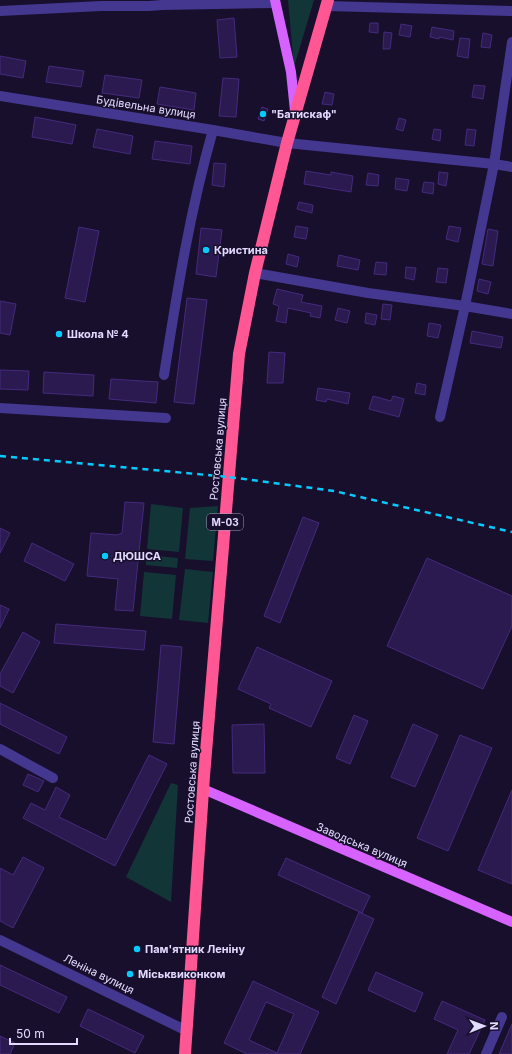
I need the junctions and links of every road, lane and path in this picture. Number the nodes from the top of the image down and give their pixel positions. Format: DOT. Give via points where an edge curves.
graph roads {
  1 [pos="275,1"];
  2 [pos="161,2"];
  3 [pos="328,3"];
  4 [pos="0,11"];
  5 [pos="512,11"];
  6 [pos="512,42"];
  7 [pos="0,96"];
  8 [pos="296,113"];
  9 [pos="213,130"];
  10 [pos="287,143"];
  11 [pos="494,164"];
  12 [pos="512,167"];
  13 [pos="255,273"];
  14 [pos="465,306"];
  15 [pos="512,314"];
  16 [pos="164,375"];
  17 [pos="0,408"];
  18 [pos="440,417"];
  19 [pos="166,418"];
  20 [pos="0,749"];
  21 [pos="53,778"];
  22 [pos="203,789"];
  23 [pos="512,922"];
  24 [pos="0,940"];
  25 [pos="502,1017"];
  26 [pos="187,1032"];
  27 [pos="184,1054"];
  28 [pos="486,1054"];
  1 -- 2 [label="street"];
  1 -- 8 [label="main road" via="291,72"];
  2 -- 4 [label="street" via="149,6"];
  3 -- 5 [label="street"];
  3 -- 8 [label="highway, Ростовська вулиця / М-03"];
  6 -- 11 [label="street"];
  7 -- 9 [label="street, Будівельна вулиця"];
  8 -- 10 [label="highway, Ростовська вулиця / М-03"];
  9 -- 10 [label="street, Будівельна вулиця"];
  9 -- 16 [label="street" via="200,175"];
  10 -- 11 [label="street, Будівельна вулиця"];
  10 -- 13 [label="highway, Ростовська вулиця / М-03"];
  11 -- 12 [label="street, Будівельна вулиця"];
  11 -- 14 [label="street"];
  13 -- 14 [label="street" via="368,293"];
  13 -- 22 [label="highway, Ростовська вулиця / М-03" via="239,354"];
  14 -- 15 [label="street"];
  14 -- 18 [label="street"];
  17 -- 19 [label="street"];
  20 -- 21 [label="street"];
  22 -- 23 [label="main road, Заводська вулиця"];
  22 -- 26 [label="highway, Ростовська вулиця / М-03"];
  24 -- 26 [label="street, Леніна вулиця"];
  25 -- 28 [label="street"];
  26 -- 27 [label="highway, Ростовська вулиця / М-03"];
}
